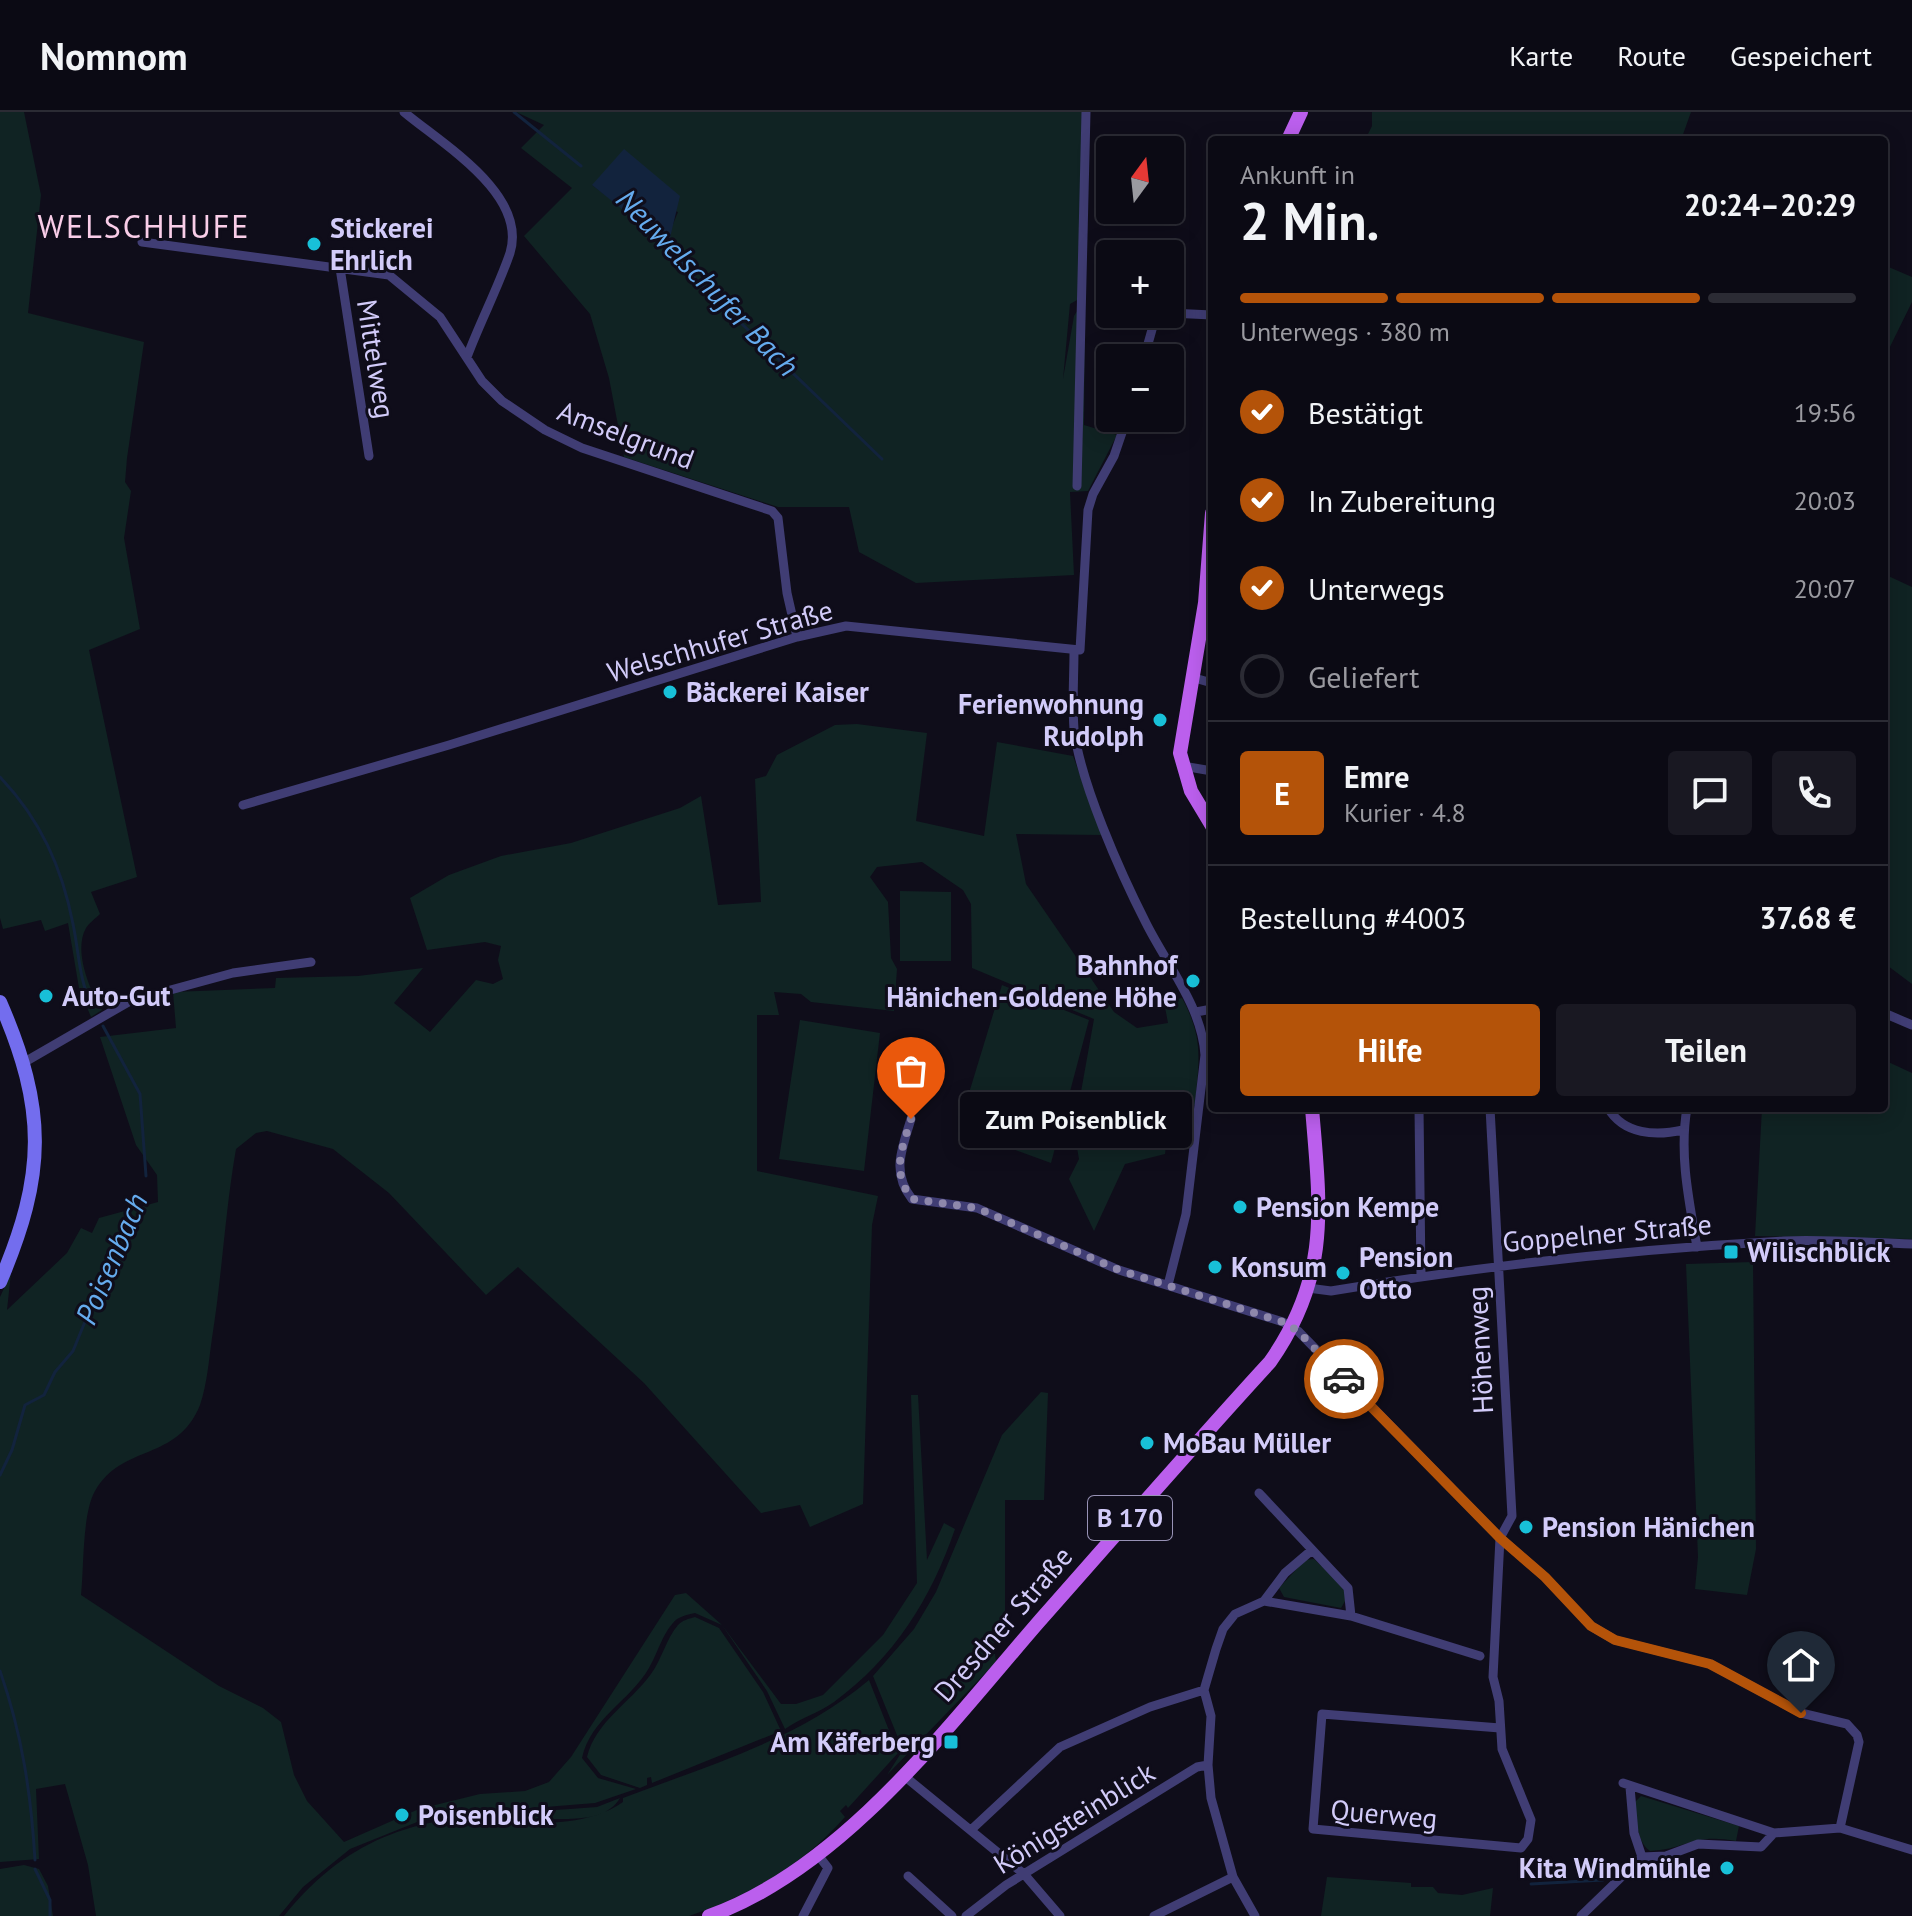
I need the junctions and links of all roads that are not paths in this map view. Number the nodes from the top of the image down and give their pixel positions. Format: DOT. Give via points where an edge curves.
graph roads {
  1 [pos="404,112"];
  2 [pos="1086,112"];
  3 [pos="1301,112"];
  4 [pos="1290,136"];
  5 [pos="142,242"];
  6 [pos="340,268"];
  7 [pos="1184,314"];
  8 [pos="1208,315"];
  9 [pos="467,357"];
  10 [pos="1122,432"];
  11 [pos="369,456"];
  12 [pos="1077,486"];
  13 [pos="1208,564"];
  14 [pos="797,637"];
  15 [pos="1074,650"];
  16 [pos="1191,677"];
  17 [pos="1208,682"];
  18 [pos="1183,766"];
  19 [pos="1208,770"];
  20 [pos="243,805"];
  21 [pos="1208,819"];
  22 [pos="311,962"];
  23 [pos="0,1002"];
  24 [pos="1208,1010"];
  25 [pos="1196,1012"];
  26 [pos="1888,1015"];
  27 [pos="1912,1025"];
  28 [pos="23,1063"];
  29 [pos="1312,1112"];
  30 [pos="1419,1112"];
  31 [pos="1490,1112"];
  32 [pos="1611,1112"];
  33 [pos="1686,1112"];
  34 [pos="911,1119"];
  35 [pos="1683,1130"];
  36 [pos="1912,1244"];
  37 [pos="1697,1247"];
  38 [pos="1497,1264"];
  39 [pos="1421,1276"];
  40 [pos="0,1282"];
  41 [pos="1168,1285"];
  42 [pos="1308,1288"];
  43 [pos="1292,1328"];
  44 [pos="1259,1493"];
  45 [pos="1500,1538"];
  46 [pos="1312,1550"];
  47 [pos="1264,1601"];
  48 [pos="1351,1616"];
  49 [pos="1480,1656"];
  50 [pos="1204,1690"];
  51 [pos="1500,1728"];
  52 [pos="1208,1765"];
  53 [pos="903,1775"];
  54 [pos="1840,1828"];
  55 [pos="972,1829"];
  56 [pos="1774,1833"];
  57 [pos="1912,1850"];
  58 [pos="818,1855"];
  59 [pos="1642,1857"];
  60 [pos="1024,1874"];
  61 [pos="908,1876"];
  62 [pos="1233,1877"];
  63 [pos="709,1916"];
  64 [pos="803,1916"];
  65 [pos="952,1916"];
  66 [pos="966,1916"];
  67 [pos="1060,1916"];
  68 [pos="1154,1916"];
  69 [pos="1255,1916"];
  70 [pos="1581,1916"];
  1 -- 9 [label="street" via="491,185 510,219 510,252"];
  2 -- 12 [label="street"];
  3 -- 4 [label="main road"];
  5 -- 6 [label="street, Mittelweg"];
  6 -- 9 [label="street, Mittelweg" via="379,271 407,286 440,317"];
  6 -- 11 [label="street, Mittelweg"];
  7 -- 8 [label="street"];
  9 -- 14 [label="street, Amselgrund" via="502,401 545,430 582,448 772,511 778,518"];
  10 -- 15 [label="street" via="1088,510 1080,650"];
  13 -- 16 [label="main road"];
  14 -- 15 [label="street, Welschhufer Straße" via="846,626"];
  14 -- 20 [label="street, Welschhufer Straße"];
  15 -- 25 [label="street" via="1074,730 1085,775 1132,895"];
  16 -- 17 [label="street"];
  16 -- 18 [label="main road" via="1182,729"];
  18 -- 19 [label="street"];
  18 -- 21 [label="main road"];
  22 -- 28 [label="street" via="233,973 130,1001"];
  23 -- 28 [label="main road"];
  24 -- 25 [label="street"];
  25 -- 41 [label="street" via="1205,1055 1184,1225"];
  26 -- 27 [label="street"];
  28 -- 40 [label="main road" via="36,1113 37,1162"];
  29 -- 42 [label="main road, Dresdner Straße / B 170" via="1319,1237"];
  30 -- 39 [label="street"];
  31 -- 38 [label="street, Höhenweg"];
  32 -- 35 [label="street" via="1631,1129 1657,1134"];
  33 -- 35 [label="street"];
  34 -- 41 [label="street" via="900,1184 912,1199 977,1208 1090,1259"];
  35 -- 37 [label="street"];
  36 -- 37 [label="street, Goppelner Straße" via="1786,1241"];
  37 -- 38 [label="street, Goppelner Straße"];
  38 -- 39 [label="street, Goppelner Straße"];
  38 -- 45 [label="street, Höhenweg" via="1512,1516"];
  39 -- 42 [label="street, Goppelner Straße" via="1331,1291"];
  41 -- 43 [label="street"];
  42 -- 43 [label="main road, Dresdner Straße / B 170"];
  43 -- 45 [label="street"];
  43 -- 53 [label="main road, Dresdner Straße / B 170" via="1270,1362"];
  44 -- 46 [label="street"];
  45 -- 51 [label="street, Querweg" via="1493,1677"];
  45 -- 54 [label="street" via="1591,1626 1615,1640 1710,1664 1801,1713 1847,1724 1859,1742"];
  46 -- 47 [label="street"];
  46 -- 48 [label="street" via="1348,1588"];
  47 -- 48 [label="street"];
  47 -- 50 [label="street" via="1235,1614 1223,1629"];
  48 -- 49 [label="street"];
  50 -- 52 [label="street" via="1211,1716"];
  50 -- 55 [label="street" via="1104,1725 1060,1747"];
  51 -- 51 [label="street, Querweg" via="1502,1749 1531,1820 1521,1848 1313,1829 1322,1714"];
  52 -- 60 [label="street, Königsteinblick"];
  52 -- 62 [label="street"];
  53 -- 55 [label="street"];
  53 -- 58 [label="main road, Dresdner Straße / B 170"];
  54 -- 56 [label="street"];
  54 -- 57 [label="street"];
  55 -- 60 [label="street"];
  56 -- 59 [label="street" via="1761,1847 1698,1844 1666,1856"];
  56 -- 59 [label="street" via="1626,1785"];
  58 -- 63 [label="main road, Dresdner Straße / B 170" via="777,1885"];
  58 -- 64 [label="street" via="828,1868"];
  59 -- 70 [label="street"];
  60 -- 66 [label="street, Königsteinblick"];
  60 -- 67 [label="street"];
  61 -- 65 [label="street"];
  62 -- 68 [label="street"];
  62 -- 69 [label="street"];
}
